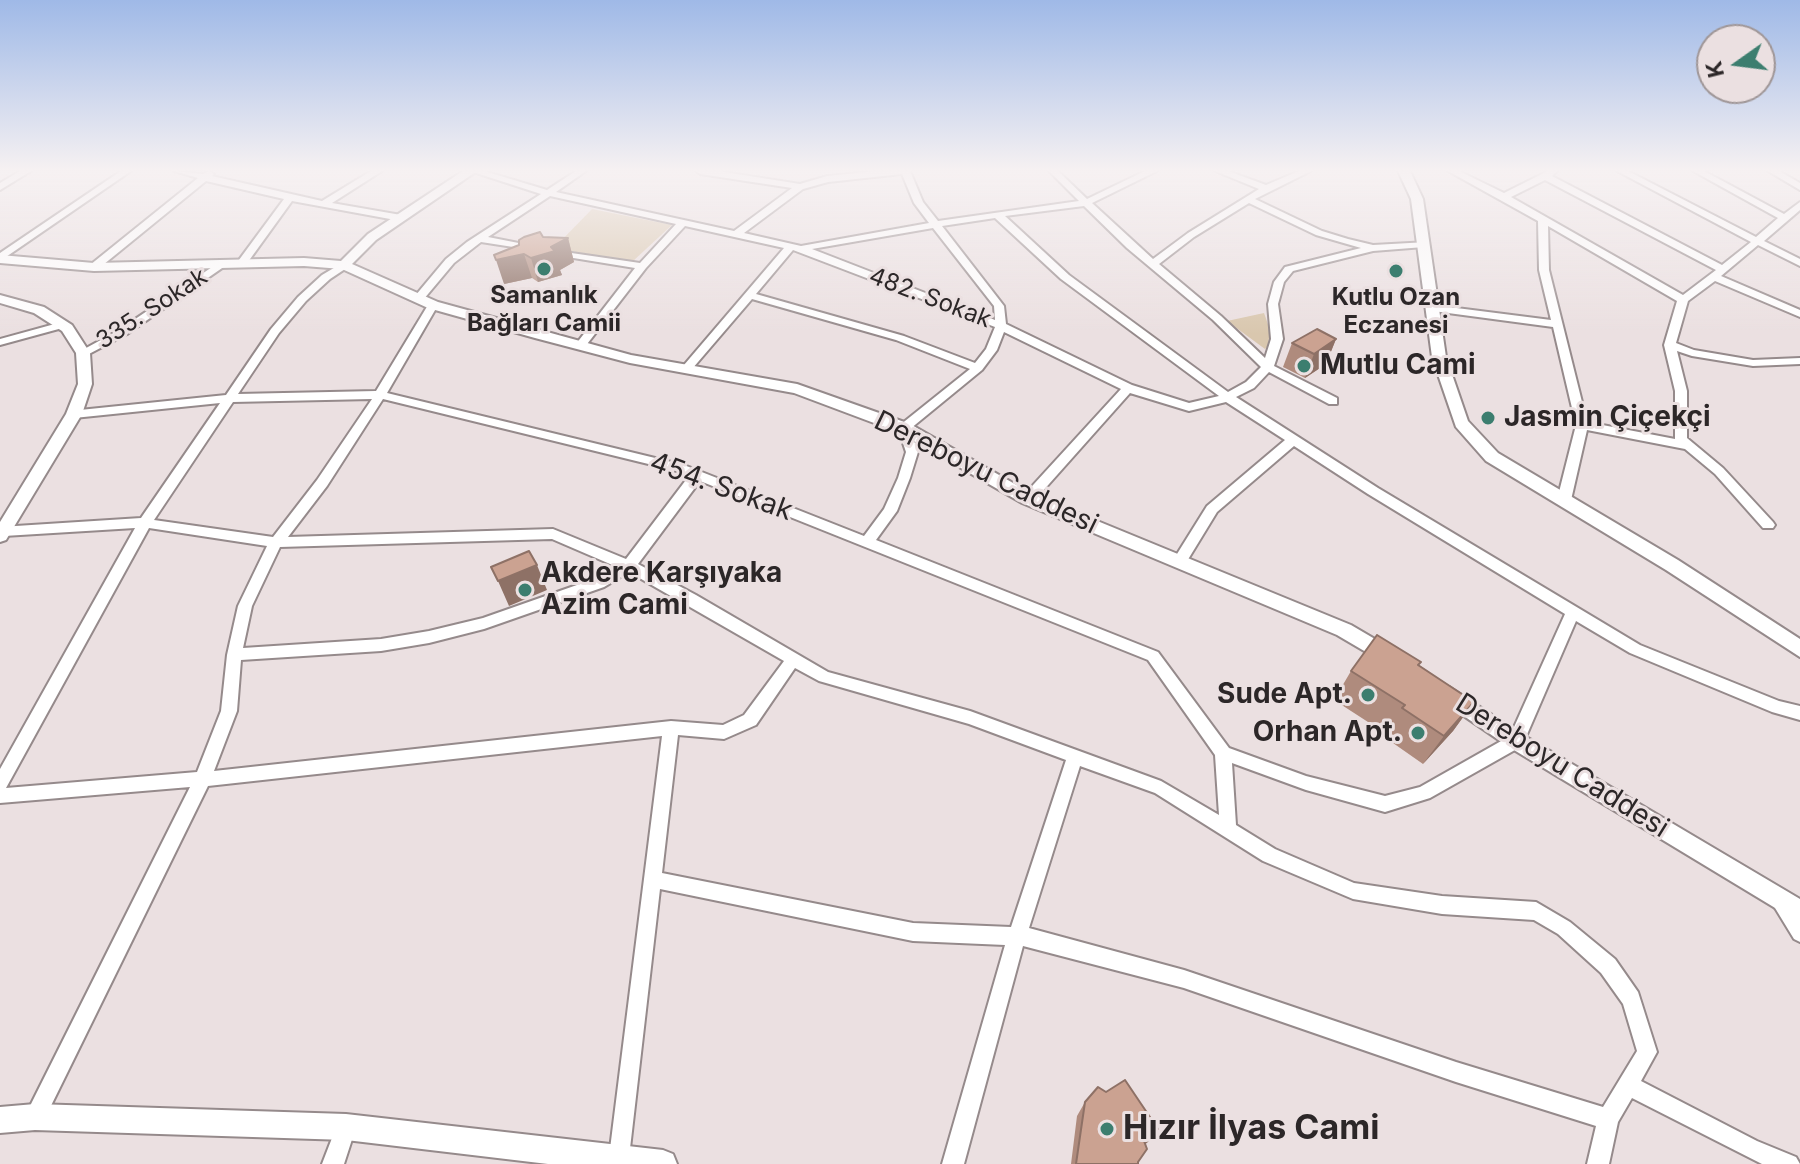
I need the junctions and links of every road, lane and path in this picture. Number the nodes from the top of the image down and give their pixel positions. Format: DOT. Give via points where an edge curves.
graph roads {
  1 [pos="48,225"];
  2 [pos="145,225"];
  3 [pos="270,225"];
  4 [pos="390,225"];
  5 [pos="500,225"];
  6 [pos="680,225"];
  7 [pos="698,225"];
  8 [pos="749,225"];
  9 [pos="928,225"];
  10 [pos="937,225"];
  11 [pos="1009,225"];
  12 [pos="1110,225"];
  13 [pos="1207,225"];
  14 [pos="1303,225"];
  15 [pos="1421,225"];
  16 [pos="1543,225"];
  17 [pos="1551,225"];
  18 [pos="1636,225"];
  19 [pos="1727,225"];
  20 [pos="1776,225"];
  21 [pos="737,234"];
  22 [pos="372,237"];
  23 [pos="480,239"];
  24 [pos="1757,241"];
  25 [pos="1424,244"];
  26 [pos="796,247"];
  27 [pos="1373,248"];
  28 [pos="359,253"];
  29 [pos="0,258"];
  30 [pos="342,258"];
  31 [pos="279,263"];
  32 [pos="1800,263"];
  33 [pos="221,264"];
  34 [pos="241,264"];
  35 [pos="1153,264"];
  36 [pos="642,266"];
  37 [pos="94,267"];
  38 [pos="325,270"];
  39 [pos="1718,274"];
  40 [pos="399,291"];
  41 [pos="749,295"];
  42 [pos="0,299"];
  43 [pos="1683,300"];
  44 [pos="426,301"];
  45 [pos="1433,308"];
  46 [pos="1800,314"];
  47 [pos="1555,324"];
  48 [pos="62,325"];
  49 [pos="1001,326"];
  50 [pos="0,342"];
  51 [pos="1670,345"];
  52 [pos="580,346"];
  53 [pos="83,353"];
  54 [pos="1800,361"];
  55 [pos="688,367"];
  56 [pos="1268,367"];
  57 [pos="978,368"];
  58 [pos="1128,388"];
  59 [pos="380,395"];
  60 [pos="1227,397"];
  61 [pos="231,398"];
  62 [pos="1333,401"];
  63 [pos="74,414"];
  64 [pos="1582,425"];
  65 [pos="904,428"];
  66 [pos="1294,439"];
  67 [pos="1687,445"];
  68 [pos="697,475"];
  69 [pos="1028,499"];
  70 [pos="1564,500"];
  71 [pos="145,523"];
  72 [pos="1768,525"];
  73 [pos="2,534"];
  74 [pos="276,542"];
  75 [pos="867,542"];
  76 [pos="1179,562"];
  77 [pos="629,566"];
  78 [pos="1573,611"];
  79 [pos="1800,649"];
  80 [pos="234,655"];
  81 [pos="793,659"];
  82 [pos="1407,668"];
  83 [pos="1432,683"];
  84 [pos="1800,713"];
  85 [pos="671,728"];
  86 [pos="1516,741"];
  87 [pos="1223,753"];
  88 [pos="1075,757"];
  89 [pos="203,779"];
  90 [pos="0,784"];
  91 [pos="0,796"];
  92 [pos="1228,830"];
  93 [pos="652,879"];
  94 [pos="1781,903"];
  95 [pos="1800,912"];
  96 [pos="1800,933"];
  97 [pos="1017,936"];
  98 [pos="1628,1085"];
  99 [pos="35,1117"];
  100 [pos="1608,1119"];
  101 [pos="0,1120"];
  102 [pos="346,1127"];
  103 [pos="1753,1156"];
  104 [pos="619,1157"];
  105 [pos="333,1164"];
  106 [pos="663,1164"];
  107 [pos="953,1164"];
  108 [pos="1598,1164"];
  109 [pos="1789,1164"];
  1 -- 29 [label="street"];
  2 -- 37 [label="street"];
  3 -- 34 [label="street"];
  4 -- 22 [label="street"];
  5 -- 23 [label="street"];
  6 -- 36 [label="street"];
  7 -- 21 [label="street, 482. Sokak"];
  8 -- 21 [label="street"];
  9 -- 26 [label="street"];
  10 -- 49 [label="street" via="999,306"];
  11 -- 60 [label="street" via="1065,277"];
  12 -- 35 [label="street"];
  13 -- 35 [label="street"];
  14 -- 27 [label="street"];
  15 -- 25 [label="street"];
  16 -- 47 [label="street" via="1544,270"];
  17 -- 43 [label="street"];
  18 -- 39 [label="street"];
  19 -- 24 [label="street"];
  20 -- 24 [label="street"];
  21 -- 26 [label="street, 482. Sokak"];
  22 -- 28 [label="street"];
  22 -- 30 [label="street"];
  23 -- 36 [label="street"];
  23 -- 44 [label="street" via="450,261"];
  24 -- 32 [label="street"];
  24 -- 39 [label="street"];
  25 -- 27 [label="street"];
  25 -- 45 [label="street"];
  26 -- 41 [label="street"];
  26 -- 49 [label="street, 482. Sokak"];
  27 -- 56 [label="street" via="1289,269 1273,304 1277,339"];
  28 -- 30 [label="street"];
  28 -- 40 [label="street"];
  29 -- 37 [label="street, Dereboyu Caddesi"];
  30 -- 31 [label="street"];
  30 -- 38 [label="street, Dereboyu Caddesi"];
  30 -- 40 [label="street, Dereboyu Caddesi"];
  31 -- 34 [label="street, Dereboyu Caddesi"];
  31 -- 38 [label="street, Dereboyu Caddesi"];
  33 -- 34 [label="street, Dereboyu Caddesi"];
  33 -- 37 [label="street, Dereboyu Caddesi"];
  33 -- 53 [label="street, 335. Sokak" via="123,332"];
  35 -- 56 [label="street"];
  36 -- 52 [label="street"];
  38 -- 61 [label="street" via="275,331"];
  39 -- 43 [label="street"];
  39 -- 46 [label="street"];
  40 -- 44 [label="street, Dereboyu Caddesi"];
  41 -- 55 [label="street"];
  41 -- 57 [label="street" via="900,338"];
  42 -- 48 [label="street" via="39,310"];
  43 -- 51 [label="street"];
  44 -- 52 [label="street, Dereboyu Caddesi"];
  44 -- 59 [label="street"];
  45 -- 47 [label="street"];
  45 -- 70 [label="street" via="1442,374 1461,423 1492,457"];
  47 -- 64 [label="street"];
  48 -- 50 [label="street"];
  48 -- 53 [label="street"];
  49 -- 57 [label="street"];
  49 -- 58 [label="street, 482. Sokak"];
  51 -- 54 [label="street" via="1753,363"];
  51 -- 67 [label="street" via="1681,391 1681,439"];
  52 -- 55 [label="street, Dereboyu Caddesi"];
  53 -- 63 [label="street" via="85,384"];
  55 -- 65 [label="street, Dereboyu Caddesi" via="797,389"];
  56 -- 60 [label="street"];
  56 -- 62 [label="street"];
  57 -- 65 [label="street"];
  58 -- 60 [label="street, 482. Sokak" via="1189,407"];
  58 -- 69 [label="street"];
  59 -- 61 [label="street, 454. Sokak"];
  59 -- 68 [label="street, 454. Sokak"];
  59 -- 74 [label="street"];
  60 -- 66 [label="street"];
  61 -- 63 [label="street, 454. Sokak"];
  61 -- 71 [label="street"];
  63 -- 73 [label="street"];
  64 -- 67 [label="street"];
  64 -- 70 [label="street"];
  65 -- 69 [label="street, Dereboyu Caddesi"];
  65 -- 75 [label="street" via="912,452 904,478 890,511"];
  66 -- 76 [label="street" via="1212,509"];
  66 -- 78 [label="street"];
  67 -- 72 [label="street"];
  68 -- 75 [label="street, 454. Sokak"];
  68 -- 77 [label="street"];
  69 -- 76 [label="street, Dereboyu Caddesi"];
  70 -- 79 [label="street"];
  71 -- 73 [label="street"];
  71 -- 74 [label="street"];
  71 -- 90 [label="street"];
  74 -- 77 [label="street" via="553,534"];
  74 -- 80 [label="street" via="245,606"];
  75 -- 87 [label="street, 454. Sokak" via="1153,656"];
  76 -- 82 [label="street, Dereboyu Caddesi" via="1344,630"];
  77 -- 80 [label="street" via="599,583 429,637"];
  77 -- 81 [label="street"];
  78 -- 84 [label="street" via="1635,649"];
  78 -- 86 [label="street"];
  80 -- 89 [label="street" via="229,711"];
  81 -- 85 [label="street" via="750,720 724,732"];
  81 -- 88 [label="street" via="824,677 970,718"];
  83 -- 86 [label="street, Dereboyu Caddesi"];
  85 -- 89 [label="street"];
  85 -- 93 [label="street"];
  86 -- 87 [label="street" via="1424,793 1385,804"];
  86 -- 94 [label="street, Dereboyu Caddesi"];
  87 -- 92 [label="street"];
  88 -- 92 [label="street" via="1161,788"];
  88 -- 97 [label="street"];
  89 -- 91 [label="street"];
  89 -- 99 [label="street"];
  92 -- 98 [label="street" via="1269,855 1353,891 1442,905 1536,911 1564,928 1608,966 1631,999 1647,1052"];
  93 -- 97 [label="street" via="913,932"];
  93 -- 104 [label="street"];
  94 -- 95 [label="street, Dereboyu Caddesi"];
  94 -- 96 [label="street"];
  97 -- 100 [label="street" via="1184,979"];
  97 -- 107 [label="street"];
  98 -- 100 [label="street"];
  98 -- 103 [label="street"];
  99 -- 101 [label="street"];
  99 -- 102 [label="street"];
  100 -- 108 [label="street"];
  102 -- 104 [label="street"];
  102 -- 105 [label="street"];
  103 -- 109 [label="street"];
  104 -- 106 [label="street"];
}
